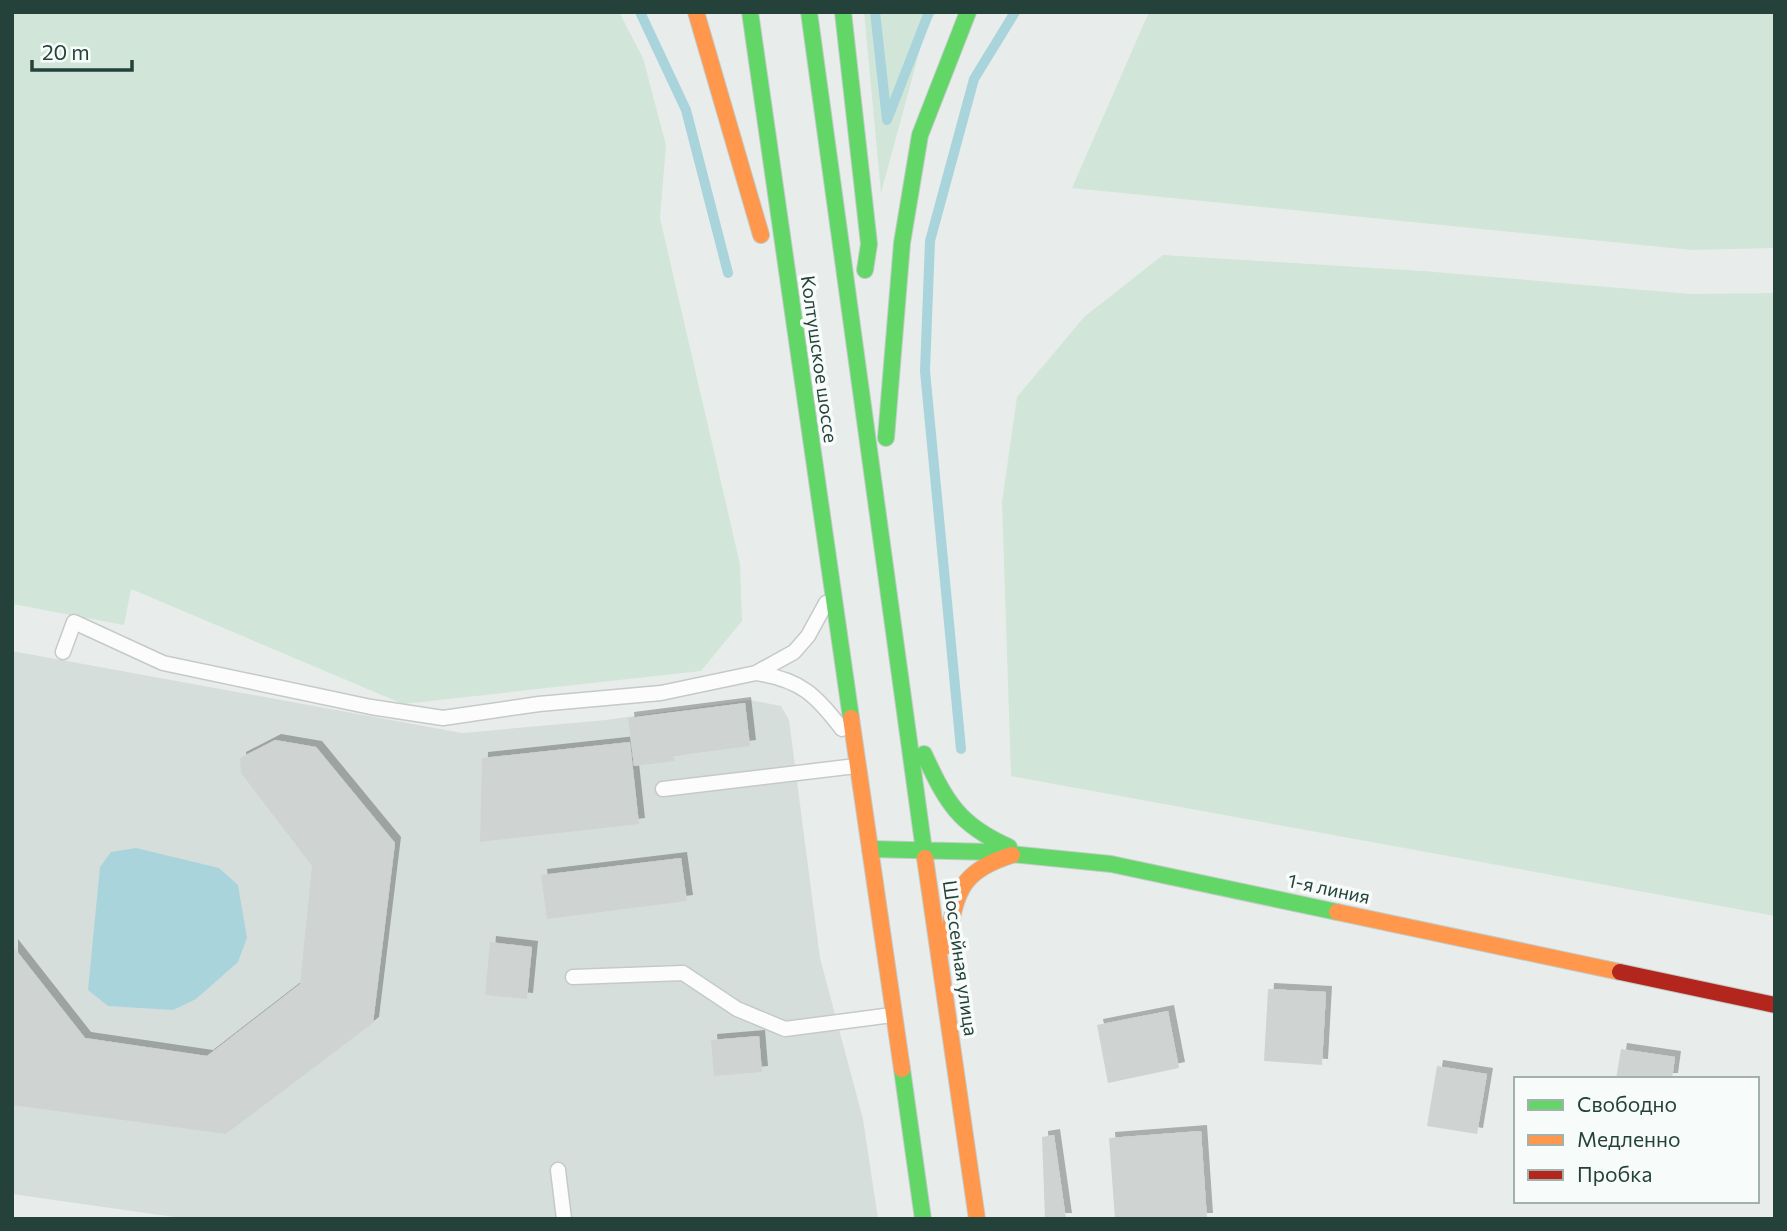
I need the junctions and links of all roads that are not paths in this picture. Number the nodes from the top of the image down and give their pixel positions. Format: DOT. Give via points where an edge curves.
graph roads {
  1 [pos="696,12"];
  2 [pos="750,12"];
  3 [pos="809,12"];
  4 [pos="843,12"];
  5 [pos="968,12"];
  6 [pos="741,106"];
  7 [pos="855,331"];
  8 [pos="798,360"];
  9 [pos="880,514"];
  10 [pos="833,589"];
  11 [pos="63,652"];
  12 [pos="756,673"];
  13 [pos="906,708"];
  14 [pos="855,746"];
  15 [pos="858,766"];
  16 [pos="663,789"];
  17 [pos="925,847"];
  18 [pos="870,849"];
  19 [pos="1024,852"];
  20 [pos="940,975"];
  21 [pos="573,977"];
  22 [pos="1775,1005"];
  23 [pos="892,1015"];
  24 [pos="558,1170"];
  25 [pos="564,1219"];
  26 [pos="923,1219"];
  27 [pos="977,1219"];
  1 -- 8 [label="main road"];
  2 -- 8 [label="main road, Колтушское шоссе"];
  3 -- 7 [label="main road, Колтушское шоссе"];
  4 -- 7 [label="main road" via="869,244"];
  5 -- 9 [label="main road" via="920,135 902,243"];
  6 -- 8 [label="main road"];
  7 -- 9 [label="main road, Колтушское шоссе"];
  8 -- 10 [label="main road, Колтушское шоссе"];
  9 -- 13 [label="main road, Колтушское шоссе"];
  10 -- 12 [label="lane" via="794,652"];
  10 -- 14 [label="main road, Колтушское шоссе"];
  11 -- 12 [label="lane" via="74,622 163,663 371,708 443,718 661,693"];
  12 -- 14 [label="lane" via="799,685 818,698"];
  13 -- 17 [label="main road, Шоссейная улица"];
  13 -- 19 [label="main road" via="940,791 956,817 980,835"];
  14 -- 15 [label="main road"];
  15 -- 16 [label="lane"];
  15 -- 18 [label="main road"];
  17 -- 18 [label="main road, 1-я линия"];
  17 -- 19 [label="main road, 1-я линия"];
  17 -- 20 [label="main road, Шоссейная улица"];
  18 -- 23 [label="main road"];
  19 -- 20 [label="main road" via="984,862 965,876"];
  19 -- 22 [label="main road, 1-я линия" via="1111,864"];
  20 -- 27 [label="main road, Шоссейная улица"];
  21 -- 23 [label="lane" via="683,973 737,1009 785,1029"];
  23 -- 26 [label="main road"];
  24 -- 25 [label="lane"];
}
